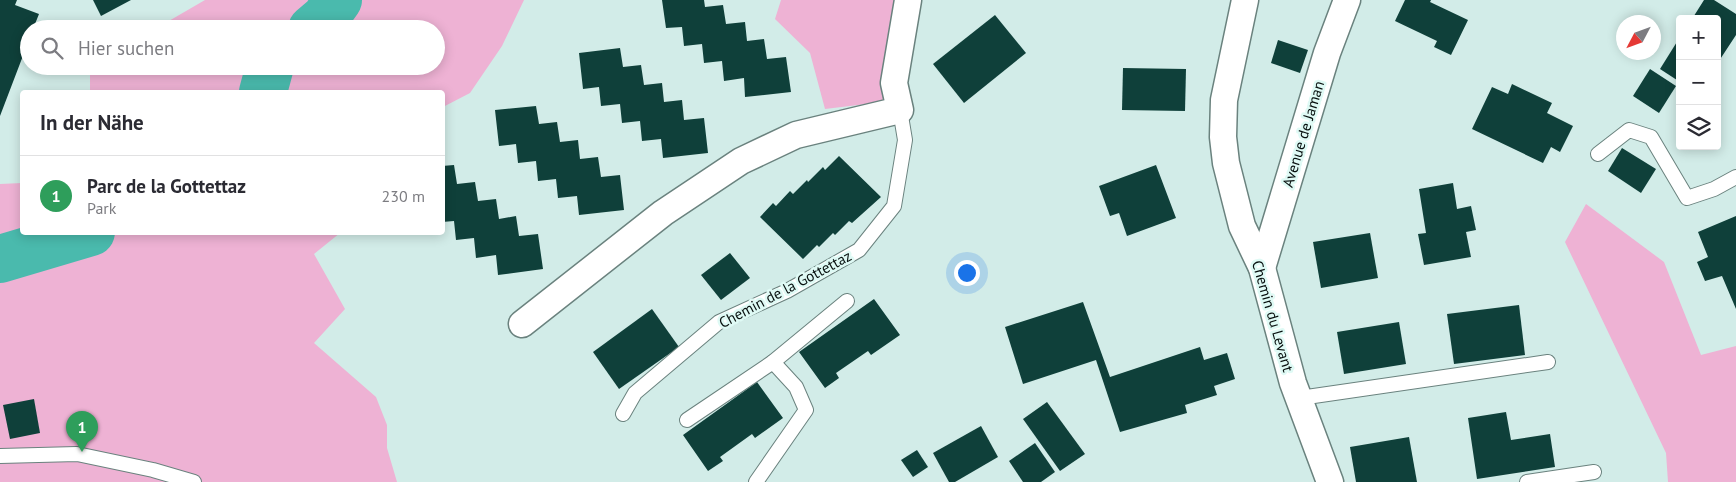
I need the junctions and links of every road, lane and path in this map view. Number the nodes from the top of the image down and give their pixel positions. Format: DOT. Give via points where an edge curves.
graph roads {
  1 [pos="908,0"];
  2 [pos="1245,0"];
  3 [pos="1347,0"];
  4 [pos="900,110"];
  5 [pos="1598,154"];
  6 [pos="1736,177"];
  7 [pos="1262,268"];
  8 [pos="847,301"];
  9 [pos="522,324"];
  10 [pos="773,362"];
  11 [pos="1548,362"];
  12 [pos="1300,398"];
  13 [pos="622,414"];
  14 [pos="687,420"];
  15 [pos="0,456"];
  16 [pos="1594,472"];
  17 [pos="194,482"];
  18 [pos="756,482"];
  19 [pos="1330,482"];
  20 [pos="1527,482"];
  1 -- 4 [label="street, Chemin de la Gottettaz" via="894,83"];
  2 -- 7 [label="street, Chemin du Levant" via="1224,100 1222,137 1242,226"];
  3 -- 7 [label="street, Avenue de Jaman" via="1327,53"];
  4 -- 9 [label="street" via="796,135 741,161 663,214"];
  4 -- 13 [label="lane, Chemin de la Gottettaz" via="906,140 894,206 859,250 787,291 719,322 635,393"];
  5 -- 6 [label="lane" via="1629,130 1651,137 1687,198"];
  7 -- 12 [label="street, Chemin du Levant" via="1293,383"];
  8 -- 10 [label="lane"];
  10 -- 14 [label="lane"];
  10 -- 18 [label="lane" via="796,387 806,410"];
  11 -- 12 [label="lane"];
  12 -- 19 [label="street, Chemin du Levant"];
  15 -- 17 [label="lane" via="77,454"];
  16 -- 20 [label="lane"];
}
